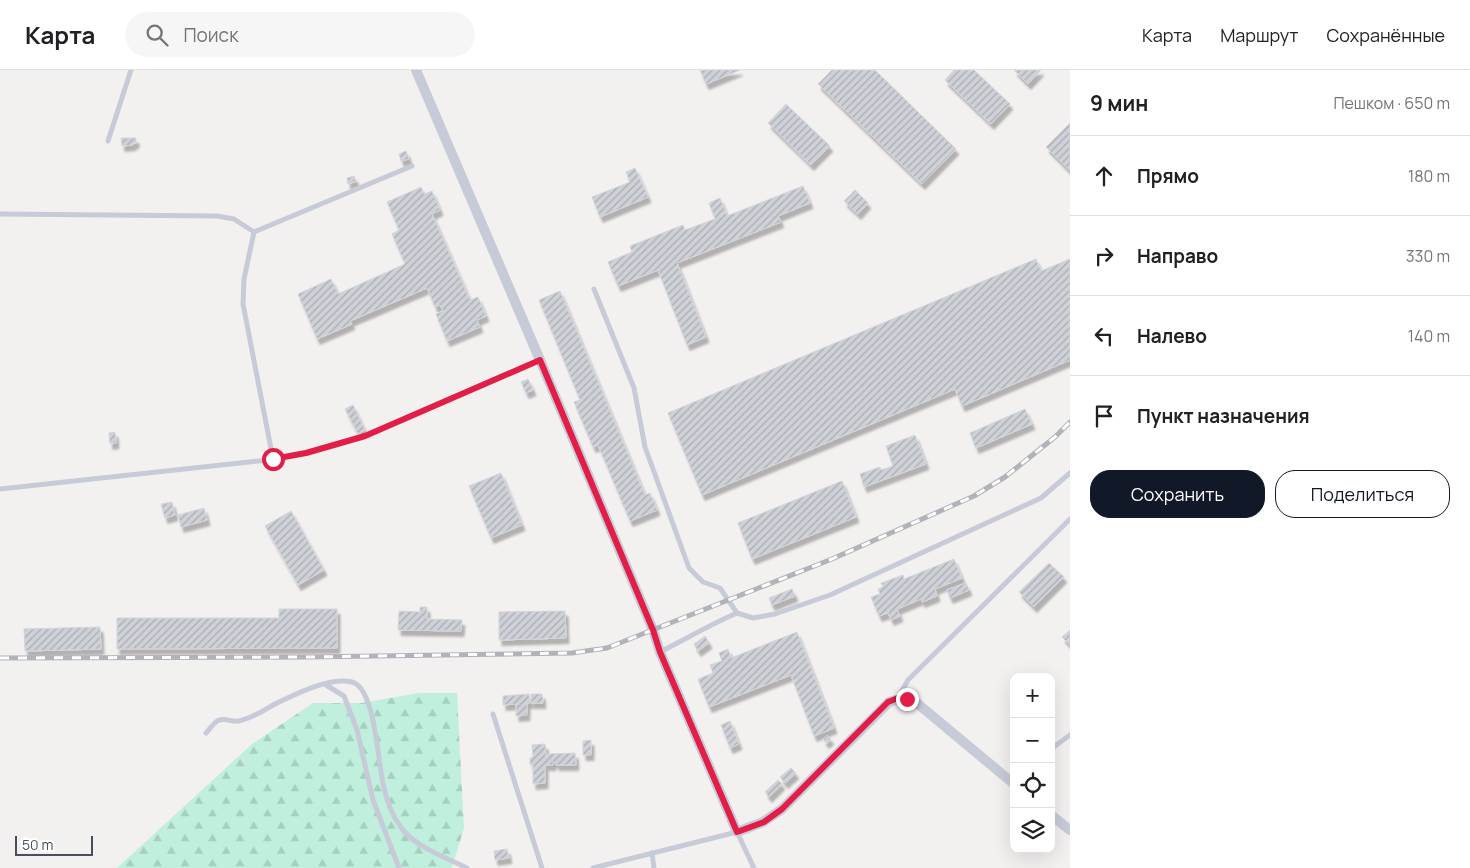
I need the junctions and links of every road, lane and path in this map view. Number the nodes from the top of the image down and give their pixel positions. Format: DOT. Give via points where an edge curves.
graph roads {
  1 [pos="131,70"];
  2 [pos="416,70"];
  3 [pos="108,141"];
  4 [pos="412,166"];
  5 [pos="0,214"];
  6 [pos="254,232"];
  7 [pos="594,289"];
  8 [pos="540,360"];
  9 [pos="273,459"];
  10 [pos="1070,474"];
  11 [pos="0,489"];
  12 [pos="1070,519"];
  13 [pos="737,613"];
  14 [pos="660,652"];
  15 [pos="326,684"];
  16 [pos="898,698"];
  17 [pos="493,714"];
  18 [pos="206,733"];
  19 [pos="1070,735"];
  20 [pos="1055,746"];
  21 [pos="1010,780"];
  22 [pos="1055,818"];
  23 [pos="1070,830"];
  24 [pos="737,832"];
  25 [pos="652,853"];
  26 [pos="399,868"];
  27 [pos="467,868"];
  28 [pos="542,868"];
  29 [pos="596,868"];
  30 [pos="654,868"];
  31 [pos="754,868"];
  1 -- 3 [label="lane"];
  2 -- 8 [label="street"];
  4 -- 6 [label="lane"];
  5 -- 6 [label="lane" via="217,216 234,219"];
  6 -- 9 [label="lane" via="244,280 243,304"];
  7 -- 13 [label="lane" via="634,388 645,447 689,568 703,582 720,588"];
  8 -- 9 [label="lane" via="365,436"];
  8 -- 14 [label="street"];
  9 -- 11 [label="lane"];
  10 -- 13 [label="lane" via="1041,498 830,595 775,614 753,618"];
  12 -- 16 [label="lane" via="908,680"];
  13 -- 14 [label="lane"];
  14 -- 24 [label="street"];
  15 -- 18 [label="lane" via="244,719 218,720"];
  15 -- 26 [label="lane" via="344,696 357,730 373,800"];
  15 -- 27 [label="lane" via="352,682 365,695 384,786 390,808 400,826 408,836 425,847"];
  16 -- 21 [label="street" via="918,704"];
  16 -- 24 [label="street" via="888,702 782,809 764,822"];
  17 -- 28 [label="lane"];
  19 -- 20 [label="lane"];
  22 -- 23 [label="street"];
  24 -- 25 [label="lane"];
  24 -- 31 [label="lane"];
  25 -- 29 [label="lane"];
  25 -- 30 [label="lane"];
}
